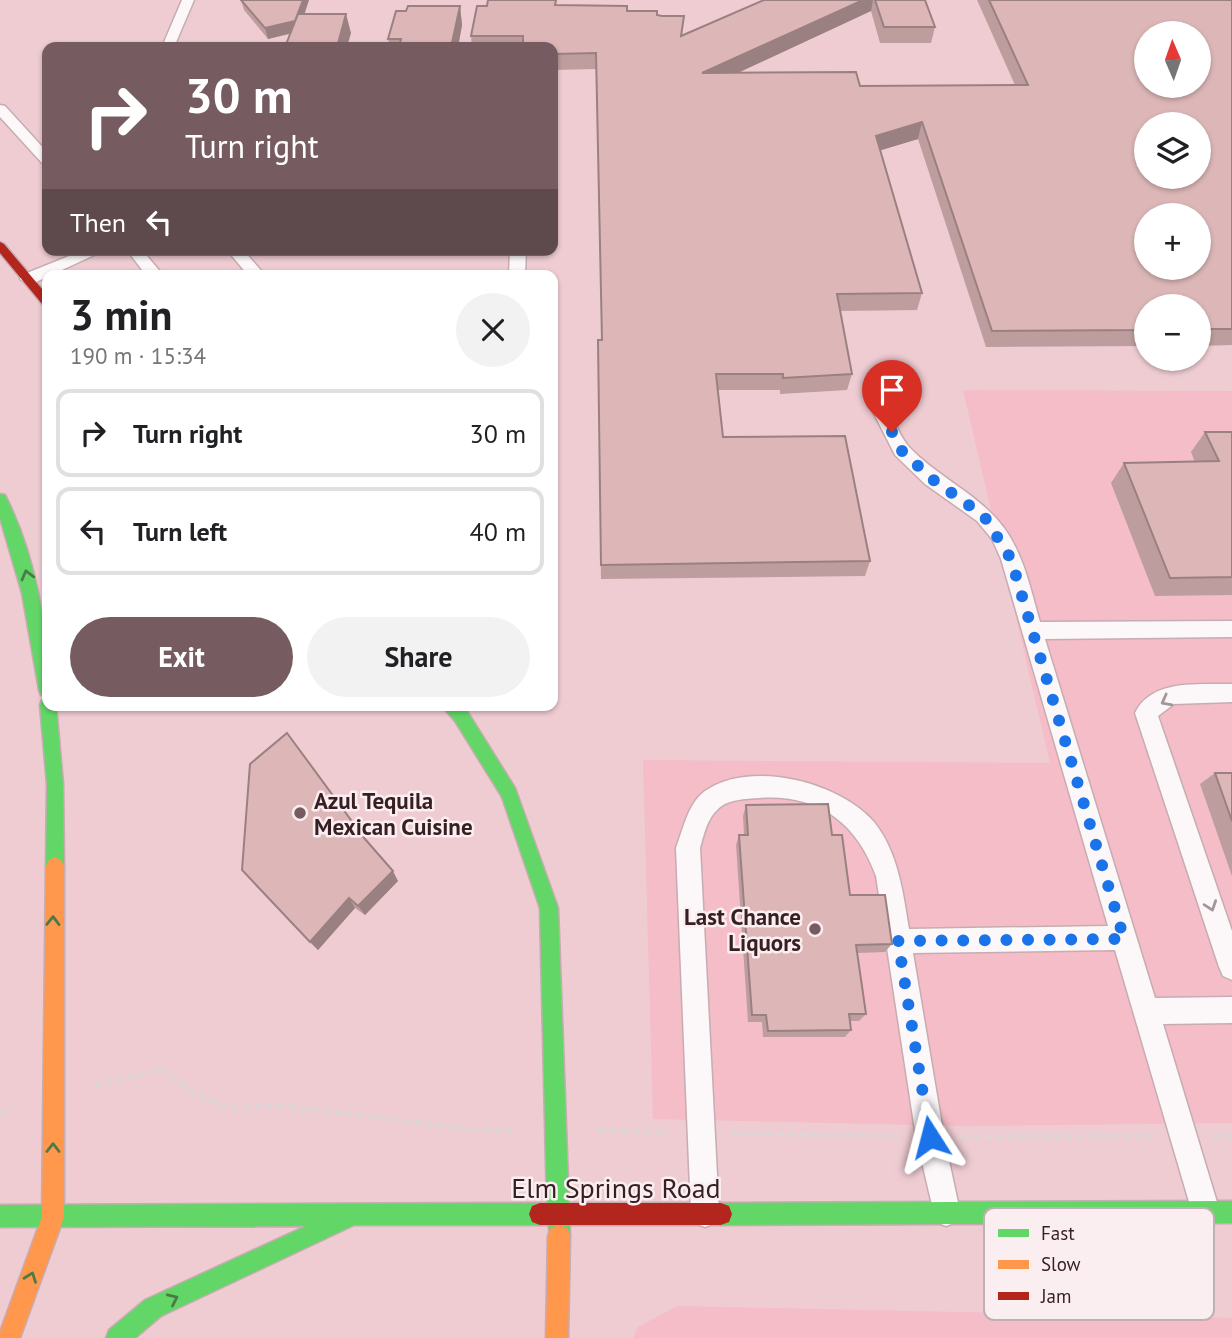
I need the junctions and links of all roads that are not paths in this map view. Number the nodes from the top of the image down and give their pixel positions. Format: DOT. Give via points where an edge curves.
graph roads {
  1 [pos="188,0"];
  2 [pos="170,42"];
  3 [pos="0,109"];
  4 [pos="42,155"];
  5 [pos="0,246"];
  6 [pos="84,256"];
  7 [pos="139,256"];
  8 [pos="240,256"];
  9 [pos="50,270"];
  10 [pos="151,270"];
  11 [pos="252,270"];
  12 [pos="42,273"];
  13 [pos="28,279"];
  14 [pos="42,296"];
  15 [pos="874,396"];
  16 [pos="0,499"];
  17 [pos="1232,629"];
  18 [pos="1032,631"];
  19 [pos="42,654"];
  20 [pos="1232,693"];
  21 [pos="49,711"];
  22 [pos="456,711"];
  23 [pos="1124,939"];
  24 [pos="898,941"];
  25 [pos="1232,967"];
  26 [pos="1232,1010"];
  27 [pos="1145,1011"];
  28 [pos="1205,1208"];
  29 [pos="946,1212"];
  30 [pos="984,1212"];
  31 [pos="1214,1212"];
  32 [pos="1232,1212"];
  33 [pos="560,1213"];
  34 [pos="705,1213"];
  35 [pos="352,1215"];
  36 [pos="0,1216"];
  37 [pos="53,1217"];
  38 [pos="9,1338"];
  39 [pos="117,1338"];
  40 [pos="557,1338"];
  1 -- 2 [label="lane"];
  3 -- 4 [label="lane"];
  5 -- 13 [label="main road"];
  6 -- 9 [label="lane"];
  7 -- 10 [label="lane"];
  8 -- 11 [label="lane"];
  12 -- 13 [label="lane"];
  13 -- 14 [label="main road"];
  15 -- 18 [label="lane" via="901,450 984,516 999,535 1011,559"];
  19 -- 16 [label="main road, one-way" via="18,541"];
  17 -- 18 [label="lane"];
  18 -- 23 [label="lane"];
  20 -- 25 [label="lane, one-way" via="1170,695 1146,713"];
  37 -- 21 [label="main road, one-way" via="55,784"];
  22 -- 33 [label="main road" via="509,794 549,908"];
  23 -- 24 [label="lane"];
  23 -- 27 [label="lane"];
  24 -- 29 [label="lane"];
  24 -- 34 [label="lane" via="888,876 876,845 850,815 824,797 799,788 763,786 729,791 713,799 698,818 688,848"];
  26 -- 27 [label="lane"];
  27 -- 28 [label="lane"];
  29 -- 30 [label="main road, Elm Springs Road"];
  29 -- 34 [label="main road, Elm Springs Road"];
  31 -- 32 [label="main road, Elm Springs Road"];
  33 -- 34 [label="main road, Elm Springs Road"];
  33 -- 35 [label="main road, Elm Springs Road"];
  33 -- 40 [label="main road"];
  35 -- 37 [label="main road, Elm Springs Road"];
  39 -- 35 [label="main road, one-way" via="153,1308"];
  36 -- 37 [label="main road, Elm Springs Road"];
  38 -- 37 [label="main road, one-way"];
}
